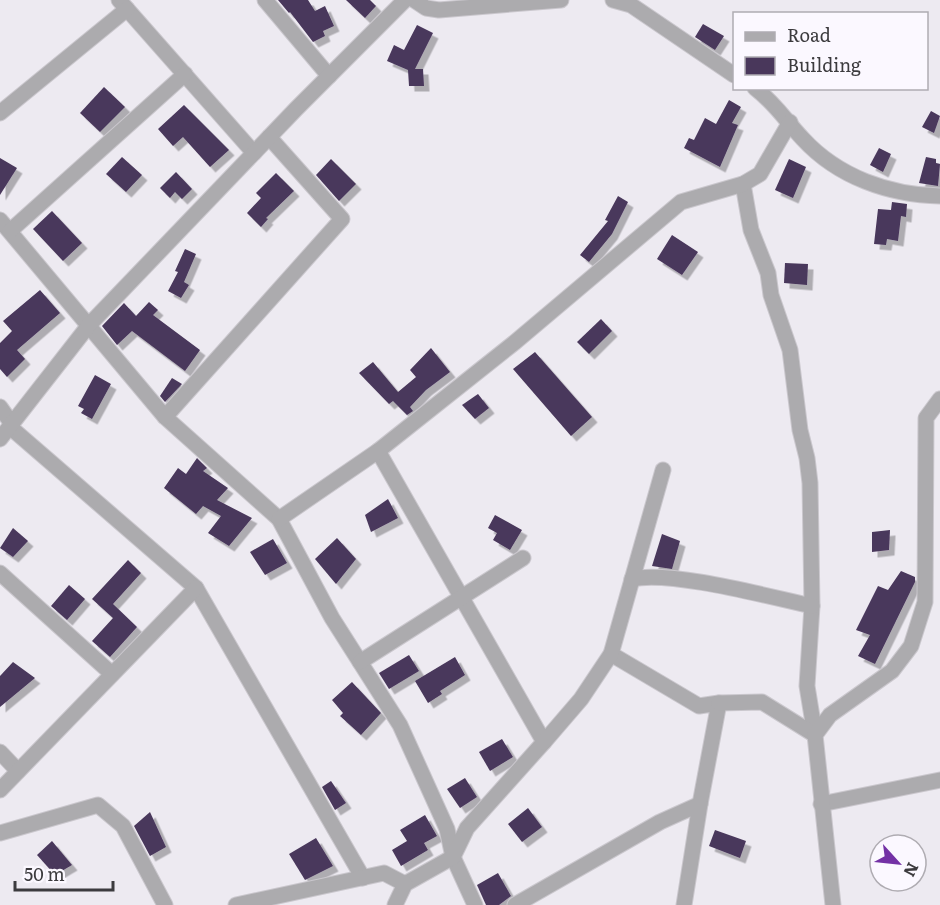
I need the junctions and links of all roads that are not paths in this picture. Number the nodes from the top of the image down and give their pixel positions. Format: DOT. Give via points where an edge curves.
graph roads {
  1 [pos="265,0"];
  2 [pos="405,0"];
  3 [pos="414,0"];
  4 [pos="561,0"];
  5 [pos="613,0"];
  6 [pos="123,4"];
  7 [pos="185,74"];
  8 [pos="733,74"];
  9 [pos="329,75"];
  10 [pos="758,90"];
  11 [pos="0,113"];
  12 [pos="790,122"];
  13 [pos="269,137"];
  14 [pos="254,153"];
  15 [pos="743,184"];
  16 [pos="940,196"];
  17 [pos="5,226"];
  18 [pos="89,325"];
  19 [pos="940,399"];
  20 [pos="0,407"];
  21 [pos="165,417"];
  22 [pos="7,430"];
  23 [pos="378,451"];
  24 [pos="663,470"];
  25 [pos="279,519"];
  26 [pos="523,558"];
  27 [pos="0,573"];
  28 [pos="632,579"];
  29 [pos="196,588"];
  30 [pos="463,597"];
  31 [pos="812,606"];
  32 [pos="611,654"];
  33 [pos="360,662"];
  34 [pos="112,674"];
  35 [pos="719,703"];
  36 [pos="815,735"];
  37 [pos="544,742"];
  38 [pos="0,752"];
  39 [pos="18,771"];
  40 [pos="940,780"];
  41 [pos="0,790"];
  42 [pos="700,804"];
  43 [pos="821,804"];
  44 [pos="0,833"];
  45 [pos="453,857"];
  46 [pos="363,878"];
  47 [pos="405,885"];
  48 [pos="165,905"];
  49 [pos="236,905"];
  50 [pos="394,905"];
  51 [pos="475,905"];
  52 [pos="515,905"];
  53 [pos="684,905"];
  54 [pos="833,905"];
  1 -- 9 [label="street"];
  2 -- 9 [label="street"];
  3 -- 4 [label="street" via="439,10"];
  5 -- 8 [label="street" via="631,5"];
  6 -- 7 [label="street"];
  6 -- 11 [label="street"];
  7 -- 14 [label="street"];
  7 -- 17 [label="street"];
  9 -- 13 [label="street"];
  10 -- 12 [label="street"];
  12 -- 15 [label="street" via="759,174"];
  12 -- 16 [label="street" via="824,159 864,181 878,187"];
  13 -- 14 [label="street"];
  13 -- 21 [label="street" via="342,219"];
  14 -- 18 [label="street"];
  15 -- 23 [label="street" via="681,202"];
  15 -- 31 [label="street" via="751,230 790,350 810,483"];
  17 -- 18 [label="street"];
  18 -- 21 [label="street"];
  18 -- 22 [label="street"];
  19 -- 36 [label="street" via="926,418 925,602 911,646 892,671 830,715"];
  20 -- 22 [label="street"];
  21 -- 25 [label="street"];
  22 -- 29 [label="street"];
  23 -- 25 [label="street"];
  23 -- 30 [label="street"];
  24 -- 28 [label="street"];
  25 -- 33 [label="street"];
  26 -- 30 [label="street"];
  27 -- 34 [label="street"];
  28 -- 31 [label="street" via="644,576 696,583"];
  28 -- 32 [label="street"];
  29 -- 34 [label="street"];
  29 -- 46 [label="street"];
  30 -- 33 [label="street"];
  30 -- 37 [label="street"];
  31 -- 36 [label="street" via="807,686"];
  32 -- 35 [label="street" via="699,706"];
  32 -- 37 [label="street" via="581,699"];
  33 -- 45 [label="street" via="400,725 447,829"];
  34 -- 39 [label="street"];
  35 -- 36 [label="street" via="762,702"];
  35 -- 42 [label="street"];
  36 -- 43 [label="street"];
  37 -- 45 [label="street" via="467,828"];
  38 -- 39 [label="street"];
  39 -- 41 [label="street"];
  40 -- 43 [label="street"];
  42 -- 52 [label="street" via="660,822"];
  42 -- 53 [label="street"];
  43 -- 54 [label="street"];
  44 -- 48 [label="street" via="98,805 123,826"];
  45 -- 47 [label="street"];
  45 -- 51 [label="street"];
  46 -- 47 [label="street" via="384,873"];
  46 -- 49 [label="street"];
  47 -- 50 [label="street"];
}
